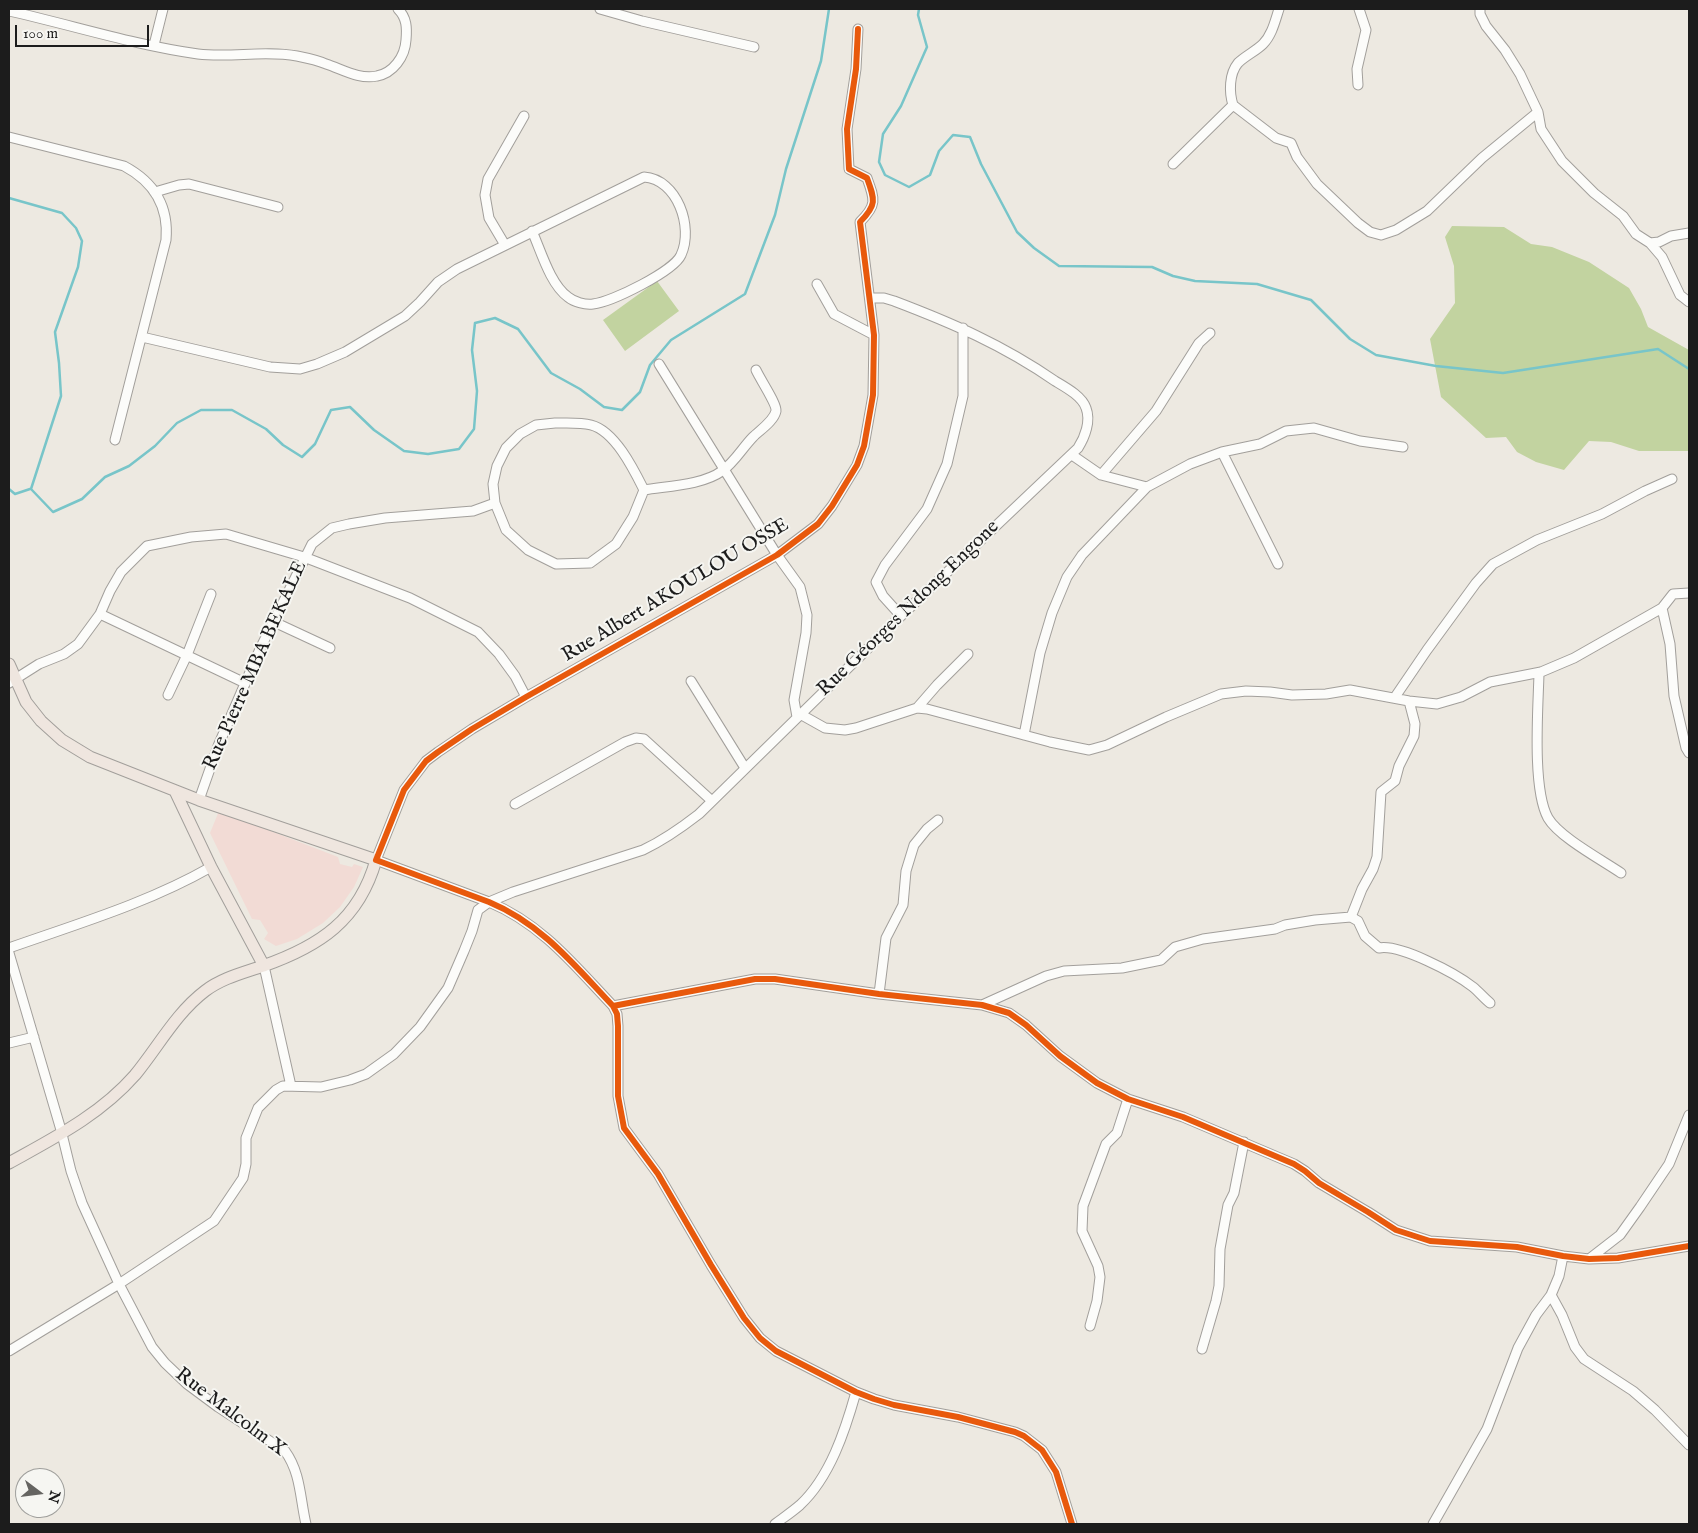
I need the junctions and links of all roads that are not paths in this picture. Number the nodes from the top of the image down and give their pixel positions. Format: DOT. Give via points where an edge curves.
graph roads {
  1 [pos="163,9"];
  2 [pos="398,9"];
  3 [pos="600,9"];
  4 [pos="1279,9"];
  5 [pos="1359,9"];
  6 [pos="1480,9"];
  7 [pos="9,11"];
  8 [pos="858,29"];
  9 [pos="154,45"];
  10 [pos="754,47"];
  11 [pos="1358,85"];
  12 [pos="1233,104"];
  13 [pos="1538,112"];
  14 [pos="524,116"];
  15 [pos="9,137"];
  16 [pos="1174,164"];
  17 [pos="155,192"];
  18 [pos="278,207"];
  19 [pos="532,231"];
  20 [pos="1689,232"];
  21 [pos="1650,243"];
  22 [pos="505,245"];
  23 [pos="817,284"];
  24 [pos="870,298"];
  25 [pos="1689,302"];
  26 [pos="962,328"];
  27 [pos="1210,333"];
  28 [pos="874,336"];
  29 [pos="142,337"];
  30 [pos="659,364"];
  31 [pos="756,370"];
  32 [pos="115,440"];
  33 [pos="1403,448"];
  34 [pos="1222,452"];
  35 [pos="1072,455"];
  36 [pos="724,470"];
  37 [pos="1101,475"];
  38 [pos="1672,479"];
  39 [pos="1147,487"];
  40 [pos="644,490"];
  41 [pos="495,504"];
  42 [pos="776,555"];
  43 [pos="304,557"];
  44 [pos="1278,564"];
  45 [pos="1689,593"];
  46 [pos="211,594"];
  47 [pos="1662,608"];
  48 [pos="100,614"];
  49 [pos="901,616"];
  50 [pos="272,621"];
  51 [pos="330,648"];
  52 [pos="968,654"];
  53 [pos="187,656"];
  54 [pos="9,664"];
  55 [pos="1541,672"];
  56 [pos="12,681"];
  57 [pos="692,681"];
  58 [pos="245,683"];
  59 [pos="168,695"];
  60 [pos="526,697"];
  61 [pos="1395,697"];
  62 [pos="1409,701"];
  63 [pos="917,708"];
  64 [pos="799,715"];
  65 [pos="1024,735"];
  66 [pos="1689,753"];
  67 [pos="745,768"];
  68 [pos="176,791"];
  69 [pos="199,800"];
  70 [pos="712,802"];
  71 [pos="515,804"];
  72 [pos="938,820"];
  73 [pos="376,860"];
  74 [pos="211,867"];
  75 [pos="1621,873"];
  76 [pos="489,902"];
  77 [pos="1351,917"];
  78 [pos="9,948"];
  79 [pos="9,953"];
  80 [pos="264,966"];
  81 [pos="880,994"];
  82 [pos="982,1004"];
  83 [pos="1490,1004"];
  84 [pos="613,1006"];
  85 [pos="34,1037"];
  86 [pos="9,1043"];
  87 [pos="291,1086"];
  88 [pos="1128,1099"];
  89 [pos="1689,1115"];
  90 [pos="62,1134"];
  91 [pos="1244,1142"];
  92 [pos="9,1163"];
  93 [pos="1689,1246"];
  94 [pos="1562,1256"];
  95 [pos="1589,1259"];
  96 [pos="119,1284"];
  97 [pos="1550,1295"];
  98 [pos="1090,1326"];
  99 [pos="1202,1349"];
  100 [pos="9,1351"];
  101 [pos="856,1392"];
  102 [pos="1689,1445"];
  103 [pos="306,1524"];
  104 [pos="775,1524"];
  105 [pos="1072,1524"];
  106 [pos="1432,1524"];
  1 -- 9 [label="street"];
  2 -- 9 [label="street" via="406,21 404,50 396,64 378,76 360,76 297,56 201,54"];
  3 -- 10 [label="street"];
  4 -- 12 [label="street" via="1264,43 1238,64 1233,73 1230,87"];
  5 -- 11 [label="street" via="1366,30 1357,70"];
  6 -- 13 [label="street" via="1486,26 1506,50"];
  7 -- 9 [label="street"];
  8 -- 24 [label="street, Rue Albert AKOULOU OSSE" via="847,129 849,169 867,178 873,203 871,211 860,222"];
  12 -- 13 [label="street" via="1276,138 1291,142 1297,157 1317,184 1370,232 1382,235 1427,212 1482,158"];
  12 -- 16 [label="street"];
  13 -- 21 [label="street" via="1541,129 1562,161 1594,193 1624,216 1636,234"];
  14 -- 22 [label="street" via="488,179 485,195 489,218"];
  15 -- 17 [label="street" via="124,166"];
  17 -- 18 [label="street" via="189,184"];
  17 -- 29 [label="street" via="167,228 166,240"];
  19 -- 19 [label="street" via="644,177 662,182 674,194 682,210 685,239 682,254 675,264 622,295 592,304 569,298 561,291"];
  19 -- 22 [label="street"];
  20 -- 21 [label="street"];
  21 -- 25 [label="street" via="1662,257 1680,295"];
  22 -- 29 [label="street" via="438,282 420,302 386,328 345,352 300,369 270,367"];
  23 -- 28 [label="street" via="834,314"];
  24 -- 26 [label="street, Rue Géorges Ndong Engone" via="894,301"];
  24 -- 28 [label="street, Rue Albert AKOULOU OSSE"];
  26 -- 35 [label="street, Rue Géorges Ndong Engone" via="1024,360 1081,400 1086,408 1087,428 1084,439"];
  26 -- 49 [label="street" via="963,396 947,464 927,509 876,582 883,596"];
  27 -- 37 [label="street" via="1199,343 1156,411"];
  28 -- 42 [label="street, Rue Albert AKOULOU OSSE" via="873,395 864,446 857,465 818,524"];
  29 -- 32 [label="street"];
  30 -- 36 [label="street"];
  31 -- 36 [label="street" via="776,410"];
  33 -- 34 [label="street" via="1360,441 1314,428 1286,431 1260,444"];
  34 -- 39 [label="street" via="1190,464"];
  34 -- 44 [label="street"];
  35 -- 37 [label="street"];
  35 -- 49 [label="street, Rue Géorges Ndong Engone"];
  36 -- 40 [label="street" via="696,482"];
  36 -- 42 [label="street"];
  37 -- 39 [label="street"];
  38 -- 61 [label="street" via="1602,514 1537,540 1493,564"];
  39 -- 65 [label="street" via="1082,555 1067,577 1040,653"];
  40 -- 41 [label="street" via="633,517 616,544 590,564 556,564 528,550 506,530"];
  40 -- 41 [label="street" via="632,466 608,436 592,425 555,422 536,425 520,434 506,448 493,484"];
  41 -- 43 [label="street, Rue Pierre MBA BEKALE" via="473,511 385,518 332,528 312,544"];
  42 -- 60 [label="street, Rue Albert AKOULOU OSSE"];
  42 -- 64 [label="street" via="800,588 807,615 794,700"];
  43 -- 48 [label="street" via="226,534 147,546 122,572"];
  43 -- 50 [label="street, Rue Pierre MBA BEKALE"];
  43 -- 60 [label="street" via="410,598 478,632 499,654"];
  45 -- 47 [label="street" via="1673,594"];
  46 -- 53 [label="street"];
  47 -- 55 [label="street" via="1574,658"];
  47 -- 66 [label="street" via="1670,644 1674,696"];
  48 -- 53 [label="street"];
  48 -- 56 [label="street" via="78,644"];
  49 -- 64 [label="street, Rue Géorges Ndong Engone"];
  50 -- 51 [label="street"];
  50 -- 58 [label="street, Rue Pierre MBA BEKALE"];
  52 -- 63 [label="street"];
  53 -- 58 [label="street"];
  53 -- 59 [label="street"];
  54 -- 56 [label="main road"];
  55 -- 62 [label="street" via="1490,682 1461,697 1437,704"];
  55 -- 75 [label="street" via="1538,757 1542,798 1548,818 1560,832"];
  56 -- 68 [label="main road" via="42,721 62,740 90,757"];
  57 -- 67 [label="street"];
  58 -- 69 [label="street, Rue Pierre MBA BEKALE"];
  60 -- 73 [label="street, Rue Albert AKOULOU OSSE" via="426,761 404,790"];
  61 -- 62 [label="street"];
  61 -- 65 [label="street" via="1350,690 1326,694 1254,691 1221,694 1089,750"];
  62 -- 77 [label="street" via="1415,724 1414,736 1395,782 1381,792 1378,857"];
  63 -- 64 [label="street" via="845,730 825,728"];
  63 -- 65 [label="street"];
  64 -- 67 [label="street, Rue Géorges Ndong Engone"];
  67 -- 70 [label="street, Rue Géorges Ndong Engone"];
  68 -- 69 [label="main road"];
  68 -- 74 [label="main road"];
  69 -- 73 [label="main road"];
  70 -- 71 [label="street" via="644,739 636,738"];
  70 -- 76 [label="street, Rue Géorges Ndong Engone" via="670,836 643,850"];
  72 -- 81 [label="street" via="914,845 906,870 903,905 886,938"];
  73 -- 76 [label="street"];
  73 -- 80 [label="main road" via="362,895 344,921 316,943"];
  74 -- 78 [label="street" via="118,910"];
  74 -- 80 [label="main road"];
  76 -- 84 [label="street" via="536,929"];
  76 -- 87 [label="street" via="478,910 448,988 420,1027 394,1054 366,1074 350,1080 321,1087"];
  77 -- 82 [label="street" via="1203,938 1175,947 1161,960 1122,968 1064,971"];
  77 -- 83 [label="street" via="1358,921 1365,936 1378,948 1387,946 1434,964 1472,987"];
  79 -- 85 [label="street, Rue Malcolm X"];
  80 -- 87 [label="street"];
  80 -- 90 [label="main road" via="228,977 201,994 181,1014 120,1091"];
  81 -- 82 [label="street"];
  81 -- 84 [label="street" via="755,979"];
  82 -- 88 [label="street" via="1009,1013 1097,1083"];
  84 -- 101 [label="street" via="618,1026 619,1106 630,1138 658,1174 753,1330 776,1351"];
  85 -- 86 [label="street"];
  85 -- 90 [label="street, Rue Malcolm X"];
  87 -- 96 [label="street" via="276,1090 258,1108 246,1138 243,1178 214,1221"];
  88 -- 91 [label="street" via="1183,1116"];
  88 -- 98 [label="street" via="1117,1133 1106,1144 1083,1206 1082,1231 1100,1277"];
  89 -- 95 [label="street" via="1669,1164 1640,1207 1620,1235"];
  90 -- 92 [label="main road"];
  90 -- 96 [label="street, Rue Malcolm X" via="82,1203"];
  91 -- 94 [label="street" via="1294,1164 1319,1183 1411,1236 1430,1241 1517,1247"];
  91 -- 99 [label="street" via="1220,1249 1216,1301"];
  93 -- 95 [label="street" via="1618,1258"];
  94 -- 95 [label="street"];
  94 -- 97 [label="street" via="1559,1276"];
  96 -- 100 [label="street"];
  96 -- 103 [label="street, Rue Malcolm X" via="152,1347 175,1373 218,1407 285,1451 298,1475"];
  97 -- 102 [label="street" via="1584,1359 1633,1391"];
  97 -- 106 [label="street" via="1518,1348 1487,1429"];
  101 -- 104 [label="street" via="847,1421 819,1482 800,1505"];
  101 -- 105 [label="street" via="894,1405 958,1417 1024,1436 1042,1450 1056,1472"];
}
